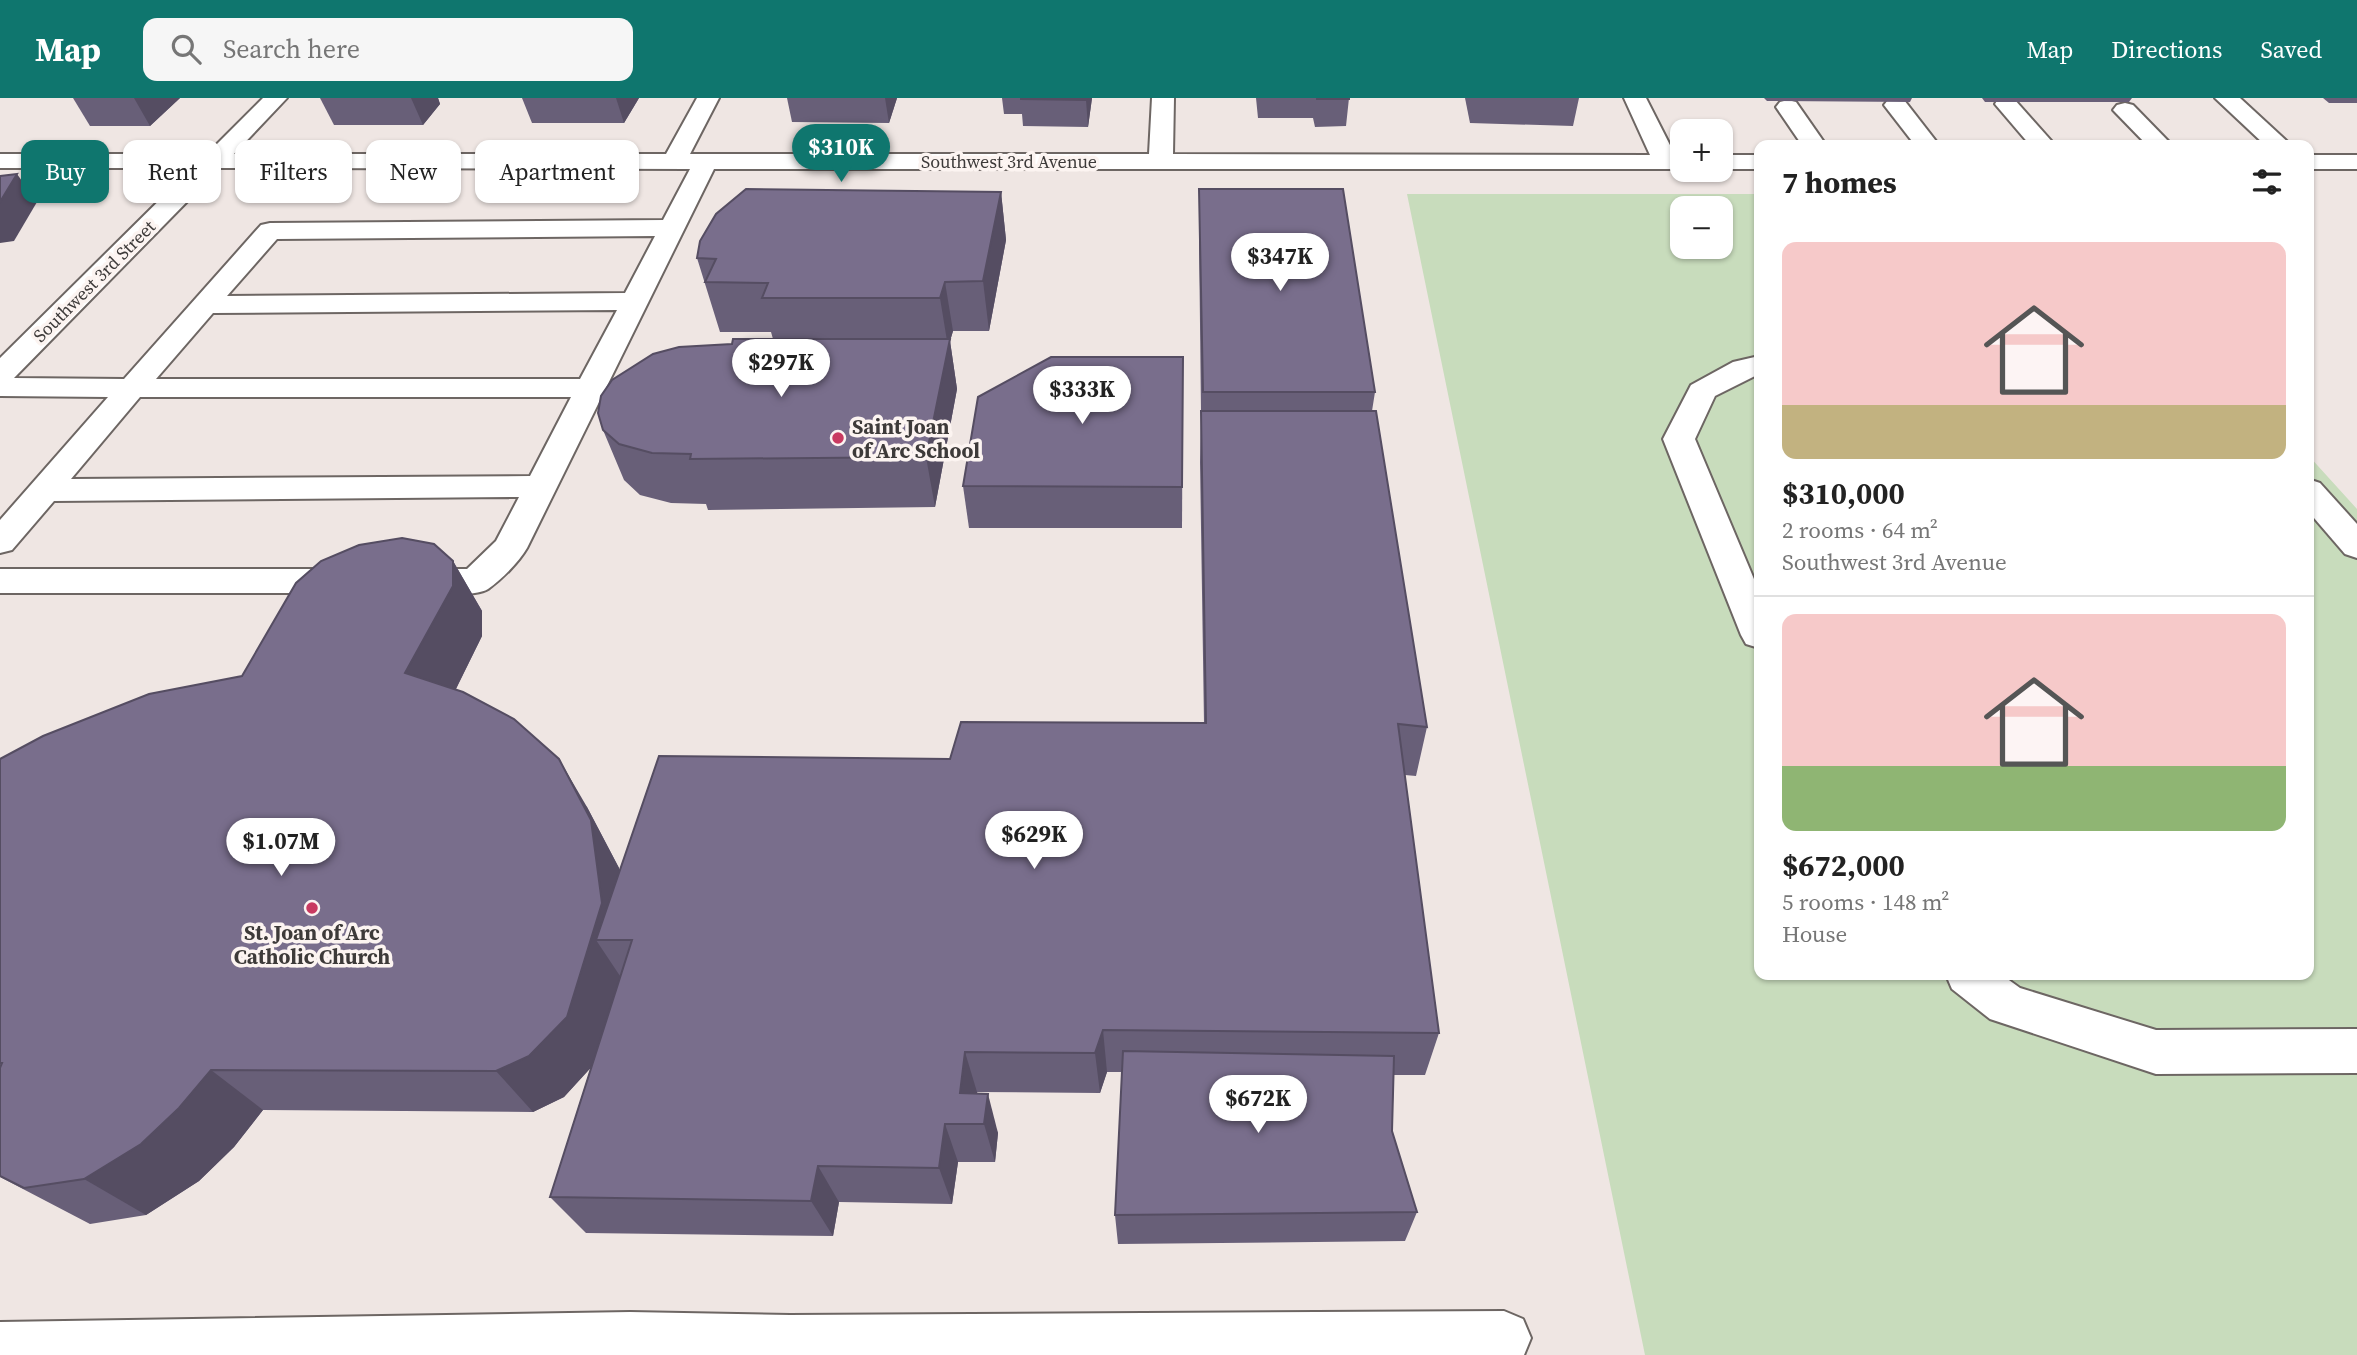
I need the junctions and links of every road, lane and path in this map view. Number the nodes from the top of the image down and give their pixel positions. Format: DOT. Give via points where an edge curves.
graph roads {
  1 [pos="276,98"];
  2 [pos="708,98"];
  3 [pos="1163,98"];
  4 [pos="1635,98"];
  5 [pos="2226,98"];
  6 [pos="1896,104"];
  7 [pos="2006,104"];
  8 [pos="1788,107"];
  9 [pos="2125,110"];
  10 [pos="1811,140"];
  11 [pos="1923,140"];
  12 [pos="2038,140"];
  13 [pos="2155,140"];
  14 [pos="2273,140"];
  15 [pos="221,154"];
  16 [pos="1670,155"];
  17 [pos="0,160"];
  18 [pos="123,161"];
  19 [pos="221,161"];
  20 [pos="674,161"];
  21 [pos="706,161"];
  22 [pos="1161,161"];
  23 [pos="1256,162"];
  24 [pos="1670,162"];
  25 [pos="1733,162"];
  26 [pos="1754,162"];
  27 [pos="2314,162"];
  28 [pos="2357,162"];
  29 [pos="1257,187"];
  30 [pos="172,203"];
  31 [pos="672,228"];
  32 [pos="635,301"];
  33 [pos="206,305"];
  34 [pos="1754,366"];
  35 [pos="0,375"];
  36 [pos="0,387"];
  37 [pos="132,388"];
  38 [pos="590,388"];
  39 [pos="541,486"];
  40 [pos="44,490"];
  41 [pos="2314,496"];
  42 [pos="0,541"];
  43 [pos="2357,546"];
  44 [pos="0,581"];
  45 [pos="1754,623"];
  46 [pos="1975,980"];
  47 [pos="2357,1051"];
  48 [pos="1504,1338"];
  49 [pos="628,1347"];
  50 [pos="0,1349"];
  1 -- 15 [label="street, Southwest 3rd Street"];
  2 -- 20 [label="street"];
  3 -- 22 [label="street"];
  4 -- 16 [label="street"];
  5 -- 14 [label="street"];
  6 -- 11 [label="street"];
  7 -- 12 [label="street"];
  8 -- 10 [label="street"];
  9 -- 13 [label="street"];
  17 -- 18 [label="street, Southwest 3rd Avenue"];
  19 -- 20 [label="street, Southwest 3rd Avenue"];
  20 -- 21 [label="street, Southwest 3rd Avenue"];
  21 -- 22 [label="street, Southwest 3rd Avenue"];
  21 -- 31 [label="street"];
  22 -- 23 [label="street, Southwest 3rd Avenue"];
  23 -- 24 [label="street, Southwest 3rd Avenue"];
  23 -- 29 [label="street"];
  25 -- 26 [label="street"];
  27 -- 28 [label="street"];
  30 -- 35 [label="street, Southwest 3rd Street"];
  31 -- 32 [label="street"];
  31 -- 33 [label="street" via="270,231"];
  32 -- 33 [label="street"];
  32 -- 38 [label="street"];
  33 -- 37 [label="street"];
  34 -- 45 [label="street" via="1702,391 1679,439"];
  36 -- 37 [label="street"];
  37 -- 38 [label="street"];
  37 -- 40 [label="street"];
  38 -- 39 [label="street"];
  39 -- 40 [label="street"];
  39 -- 44 [label="street" via="510,548 475,580"];
  40 -- 42 [label="street"];
  41 -- 43 [label="street"];
  46 -- 47 [label="street" via="2007,1004 2156,1052"];
  48 -- 49 [label="street"];
  49 -- 50 [label="street"];
}
